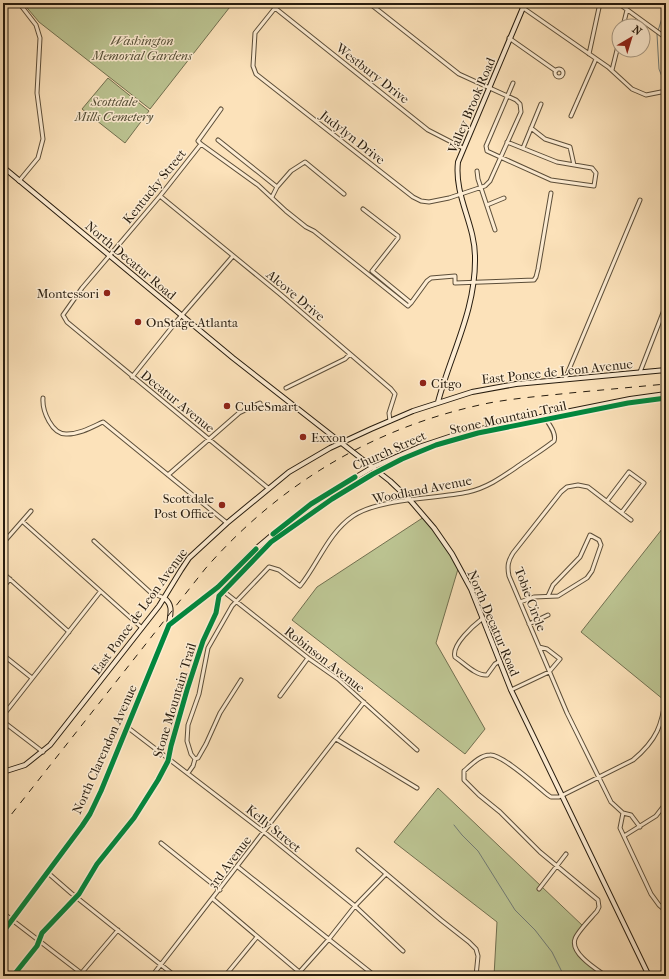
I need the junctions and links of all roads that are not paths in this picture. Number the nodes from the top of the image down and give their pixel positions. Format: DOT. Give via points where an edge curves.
graph roads {
  1 [pos="19,3"];
  2 [pos="279,3"];
  3 [pos="369,3"];
  4 [pos="516,3"];
  5 [pos="524,3"];
  6 [pos="600,3"];
  7 [pos="618,3"];
  8 [pos="275,8"];
  9 [pos="522,8"];
  10 [pos="627,10"];
  11 [pos="625,18"];
  12 [pos="509,38"];
  13 [pos="666,38"];
  14 [pos="589,54"];
  15 [pos="615,58"];
  16 [pos="596,59"];
  17 [pos="612,70"];
  18 [pos="556,71"];
  19 [pos="513,82"];
  20 [pos="488,89"];
  21 [pos="666,91"];
  22 [pos="507,96"];
  23 [pos="541,104"];
  24 [pos="221,109"];
  25 [pos="571,116"];
  26 [pos="531,128"];
  27 [pos="218,140"];
  28 [pos="507,142"];
  29 [pos="201,144"];
  30 [pos="463,148"];
  31 [pos="523,148"];
  32 [pos="500,158"];
  33 [pos="574,165"];
  34 [pos="3,167"];
  35 [pos="478,171"];
  36 [pos="19,181"];
  37 [pos="277,187"];
  38 [pos="481,188"];
  39 [pos="551,193"];
  40 [pos="344,194"];
  41 [pos="460,194"];
  42 [pos="160,196"];
  43 [pos="272,197"];
  44 [pos="504,198"];
  45 [pos="640,200"];
  46 [pos="487,204"];
  47 [pos="363,209"];
  48 [pos="495,230"];
  49 [pos="110,256"];
  50 [pos="233,256"];
  51 [pos="372,271"];
  52 [pos="369,274"];
  53 [pos="474,283"];
  54 [pos="411,303"];
  55 [pos="666,305"];
  56 [pos="182,316"];
  57 [pos="75,328"];
  58 [pos="350,354"];
  59 [pos="666,370"];
  60 [pos="640,372"];
  61 [pos="132,377"];
  62 [pos="565,379"];
  63 [pos="286,388"];
  64 [pos="666,394"];
  65 [pos="43,398"];
  66 [pos="438,402"];
  67 [pos="260,404"];
  68 [pos="544,416"];
  69 [pos="390,421"];
  70 [pos="208,439"];
  71 [pos="342,443"];
  72 [pos="373,467"];
  73 [pos="168,475"];
  74 [pos="268,488"];
  75 [pos="410,500"];
  76 [pos="607,501"];
  77 [pos="31,512"];
  78 [pos="622,512"];
  79 [pos="631,520"];
  80 [pos="23,522"];
  81 [pos="227,523"];
  82 [pos="94,541"];
  83 [pos="3,543"];
  84 [pos="3,573"];
  85 [pos="10,579"];
  86 [pos="218,587"];
  87 [pos="3,588"];
  88 [pos="100,592"];
  89 [pos="548,596"];
  90 [pos="164,598"];
  91 [pos="236,602"];
  92 [pos="520,602"];
  93 [pos="548,614"];
  94 [pos="483,618"];
  95 [pos="529,624"];
  96 [pos="169,625"];
  97 [pos="142,628"];
  98 [pos="68,632"];
  99 [pos="539,647"];
  100 [pos="3,655"];
  101 [pos="308,658"];
  102 [pos="500,661"];
  103 [pos="549,672"];
  104 [pos="32,678"];
  105 [pos="241,680"];
  106 [pos="511,690"];
  107 [pos="280,696"];
  108 [pos="666,696"];
  109 [pos="364,702"];
  110 [pos="3,718"];
  111 [pos="661,724"];
  112 [pos="127,727"];
  113 [pos="666,727"];
  114 [pos="336,739"];
  115 [pos="417,750"];
  116 [pos="43,752"];
  117 [pos="195,759"];
  118 [pos="3,772"];
  119 [pos="188,774"];
  120 [pos="598,778"];
  121 [pos="417,788"];
  122 [pos="562,796"];
  123 [pos="666,803"];
  124 [pos="623,813"];
  125 [pos="640,827"];
  126 [pos="264,832"];
  127 [pos="624,836"];
  128 [pos="161,843"];
  129 [pos="358,850"];
  130 [pos="566,854"];
  131 [pos="557,866"];
  132 [pos="238,867"];
  133 [pos="48,873"];
  134 [pos="386,874"];
  135 [pos="539,889"];
  136 [pos="220,890"];
  137 [pos="213,899"];
  138 [pos="355,906"];
  139 [pos="666,911"];
  140 [pos="3,913"];
  141 [pos="13,920"];
  142 [pos="118,930"];
  143 [pos="3,932"];
  144 [pos="257,936"];
  145 [pos="329,939"];
  146 [pos="403,951"];
  147 [pos="162,965"];
  148 [pos="299,972"];
  149 [pos="80,975"];
  150 [pos="152,976"];
  151 [pos="175,976"];
  152 [pos="225,976"];
  153 [pos="296,976"];
  154 [pos="304,976"];
  155 [pos="375,976"];
  156 [pos="476,976"];
  157 [pos="606,976"];
  158 [pos="649,976"];
  1 -- 36 [label="street" via="36,25 40,38 37,93 43,139 38,158"];
  2 -- 8 [label="street, Judylyn Drive"];
  3 -- 20 [label="street" via="459,74"];
  4 -- 9 [label="street"];
  5 -- 9 [label="main road, Valley Brook Road"];
  6 -- 14 [label="street"];
  7 -- 10 [label="street"];
  8 -- 30 [label="street, Westbury Drive" via="428,130"];
  8 -- 41 [label="street, Judylyn Drive" via="255,34 253,66 256,74 413,197 429,202"];
  9 -- 12 [label="main road, Valley Brook Road"];
  9 -- 14 [label="street"];
  10 -- 11 [label="street"];
  10 -- 13 [label="street"];
  12 -- 18 [label="street"];
  12 -- 20 [label="main road, Valley Brook Road"];
  14 -- 16 [label="street"];
  15 -- 17 [label="street"];
  16 -- 17 [label="street"];
  16 -- 25 [label="street"];
  17 -- 21 [label="street" via="632,89 646,95"];
  19 -- 22 [label="street"];
  20 -- 22 [label="street"];
  20 -- 30 [label="main road, Valley Brook Road"];
  22 -- 28 [label="street" via="520,104 521,112"];
  22 -- 32 [label="street" via="486,146 488,151"];
  23 -- 26 [label="street"];
  24 -- 29 [label="street, Kentucky Street" via="198,141"];
  26 -- 31 [label="street"];
  26 -- 33 [label="street" via="545,139 570,147"];
  27 -- 37 [label="street"];
  28 -- 31 [label="street"];
  28 -- 32 [label="street"];
  29 -- 42 [label="street, Kentucky Street"];
  29 -- 43 [label="street"];
  30 -- 41 [label="main road, Valley Brook Road" via="456,174"];
  31 -- 33 [label="street" via="557,162"];
  32 -- 33 [label="street" via="551,180 594,186 596,173 592,168"];
  32 -- 38 [label="street" via="490,181"];
  34 -- 36 [label="main road, North Decatur Road"];
  35 -- 38 [label="street"];
  36 -- 49 [label="main road, North Decatur Road"];
  37 -- 40 [label="street" via="291,171 305,162"];
  37 -- 43 [label="street"];
  38 -- 41 [label="street, Judylyn Drive"];
  38 -- 46 [label="street"];
  39 -- 53 [label="street" via="534,280"];
  41 -- 53 [label="main road, Valley Brook Road" via="474,239"];
  42 -- 49 [label="street, Kentucky Street"];
  42 -- 50 [label="street, Alcove Drive"];
  43 -- 52 [label="street" via="306,227"];
  44 -- 46 [label="street"];
  45 -- 62 [label="street"];
  46 -- 48 [label="street"];
  47 -- 51 [label="street" via="398,236"];
  49 -- 56 [label="main road, North Decatur Road"];
  49 -- 57 [label="street, Kentucky Street" via="64,312 63,318"];
  50 -- 56 [label="street"];
  50 -- 58 [label="street, Alcove Drive"];
  51 -- 52 [label="street"];
  51 -- 54 [label="street"];
  52 -- 54 [label="street" via="408,306"];
  53 -- 54 [label="street" via="455,283 455,276 431,278"];
  53 -- 66 [label="main road, Valley Brook Road" via="467,317"];
  55 -- 60 [label="street"];
  56 -- 61 [label="street"];
  56 -- 71 [label="main road, North Decatur Road"];
  57 -- 61 [label="street, Decatur Avenue"];
  58 -- 63 [label="street" via="345,359"];
  58 -- 69 [label="street, Alcove Drive" via="394,392 389,413"];
  59 -- 60 [label="main road, East Ponce de Leon Avenue"];
  60 -- 62 [label="main road, East Ponce de Leon Avenue"];
  61 -- 70 [label="street, Decatur Avenue"];
  62 -- 66 [label="main road, East Ponce de Leon Avenue" via="489,388"];
  64 -- 68 [label="main road, Church Street"];
  65 -- 73 [label="street" via="45,415 57,430 66,434 73,433 103,422"];
  66 -- 69 [label="main road, East Ponce de Leon Avenue"];
  67 -- 70 [label="street" via="239,413"];
  68 -- 72 [label="main road, Church Street" via="453,435"];
  68 -- 75 [label="street, Woodland Avenue" via="554,433 554,441 504,476 467,492"];
  69 -- 71 [label="main road, East Ponce de Leon Avenue"];
  70 -- 73 [label="street"];
  70 -- 74 [label="street, Decatur Avenue"];
  71 -- 72 [label="main road, North Decatur Road"];
  71 -- 74 [label="main road, East Ponce de Leon Avenue" via="289,472"];
  72 -- 75 [label="main road, North Decatur Road"];
  72 -- 86 [label="main road, Church Street" via="311,504 290,520 252,552"];
  73 -- 81 [label="street"];
  74 -- 81 [label="main road, East Ponce de Leon Avenue"];
  75 -- 91 [label="street, Woodland Avenue" via="379,506 353,516 331,539 300,586 272,566"];
  75 -- 94 [label="main road, North Decatur Road" via="452,554"];
  76 -- 78 [label="street, Tobie Circle"];
  76 -- 78 [label="street" via="629,472 644,483"];
  76 -- 92 [label="street, Tobie Circle" via="588,487 578,485 567,487 561,492 509,561 509,576"];
  77 -- 80 [label="street"];
  78 -- 79 [label="street, Tobie Circle"];
  80 -- 83 [label="street"];
  80 -- 88 [label="street"];
  81 -- 90 [label="main road, East Ponce de Leon Avenue" via="189,558"];
  82 -- 90 [label="street" via="150,592"];
  84 -- 85 [label="street"];
  85 -- 87 [label="street"];
  85 -- 98 [label="street"];
  86 -- 91 [label="street, Robinson Avenue"];
  86 -- 96 [label="main road, Church Street"];
  88 -- 97 [label="street"];
  88 -- 98 [label="street"];
  89 -- 89 [label="street" via="558,596 587,578 601,545 599,540 590,535 580,557 554,585"];
  89 -- 92 [label="street"];
  90 -- 96 [label="main road, North Clarendon Avenue" via="171,608"];
  90 -- 97 [label="main road, East Ponce de Leon Avenue"];
  91 -- 101 [label="street, Robinson Avenue"];
  91 -- 117 [label="street" via="208,648 199,694 188,725 188,742"];
  92 -- 95 [label="street, Tobie Circle"];
  93 -- 95 [label="street"];
  94 -- 102 [label="main road, North Decatur Road"];
  94 -- 102 [label="street" via="456,646 455,657 482,675 487,675"];
  95 -- 99 [label="street, Tobie Circle"];
  96 -- 112 [label="main road, North Clarendon Avenue"];
  97 -- 116 [label="main road, East Ponce de Leon Avenue"];
  98 -- 104 [label="street"];
  99 -- 103 [label="street, Tobie Circle"];
  99 -- 103 [label="street" via="547,648 560,659"];
  100 -- 104 [label="street"];
  101 -- 107 [label="street"];
  101 -- 109 [label="street, Robinson Avenue" via="338,679"];
  102 -- 106 [label="main road, North Decatur Road"];
  103 -- 106 [label="street"];
  103 -- 120 [label="street, Tobie Circle"];
  104 -- 110 [label="street"];
  105 -- 117 [label="street" via="220,713 198,758"];
  106 -- 122 [label="main road, North Decatur Road"];
  108 -- 111 [label="street"];
  109 -- 114 [label="street, 3rd Avenue"];
  109 -- 115 [label="street, Robinson Avenue"];
  110 -- 116 [label="street"];
  111 -- 113 [label="street"];
  111 -- 120 [label="street" via="643,752"];
  112 -- 119 [label="street, Kelly Street"];
  112 -- 133 [label="main road, North Clarendon Avenue" via="90,814"];
  114 -- 121 [label="street"];
  114 -- 126 [label="street, 3rd Avenue"];
  116 -- 118 [label="main road, East Ponce de Leon Avenue" via="25,766"];
  117 -- 119 [label="street" via="194,766"];
  119 -- 126 [label="street, Kelly Street"];
  120 -- 122 [label="street"];
  120 -- 124 [label="street, Tobie Circle" via="610,802"];
  122 -- 131 [label="street" via="551,797 495,755 487,755 464,771 464,780"];
  122 -- 158 [label="main road, North Decatur Road"];
  123 -- 125 [label="street" via="656,816"];
  124 -- 125 [label="street, Tobie Circle" via="631,815"];
  124 -- 127 [label="street" via="620,828"];
  125 -- 127 [label="street"];
  126 -- 132 [label="street, 3rd Avenue"];
  126 -- 138 [label="street, Kelly Street"];
  127 -- 139 [label="street" via="651,894"];
  128 -- 136 [label="street"];
  129 -- 134 [label="street"];
  130 -- 131 [label="street"];
  131 -- 135 [label="street"];
  131 -- 157 [label="street" via="595,897 599,904 575,938 574,945 583,958"];
  132 -- 136 [label="street, 3rd Avenue"];
  132 -- 145 [label="street"];
  133 -- 141 [label="main road, North Clarendon Avenue"];
  133 -- 142 [label="street"];
  134 -- 138 [label="street"];
  134 -- 156 [label="street" via="476,949"];
  136 -- 137 [label="street, 3rd Avenue"];
  137 -- 144 [label="street"];
  137 -- 147 [label="street, 3rd Avenue"];
  138 -- 145 [label="street"];
  138 -- 146 [label="street, Kelly Street"];
  140 -- 141 [label="street"];
  141 -- 143 [label="main road, North Clarendon Avenue"];
  141 -- 149 [label="street"];
  142 -- 147 [label="street"];
  142 -- 149 [label="street"];
  144 -- 148 [label="street"];
  144 -- 152 [label="street"];
  145 -- 148 [label="street"];
  145 -- 155 [label="street"];
  147 -- 150 [label="street, 3rd Avenue"];
  147 -- 151 [label="street"];
  148 -- 153 [label="street"];
  148 -- 154 [label="street"];
}
